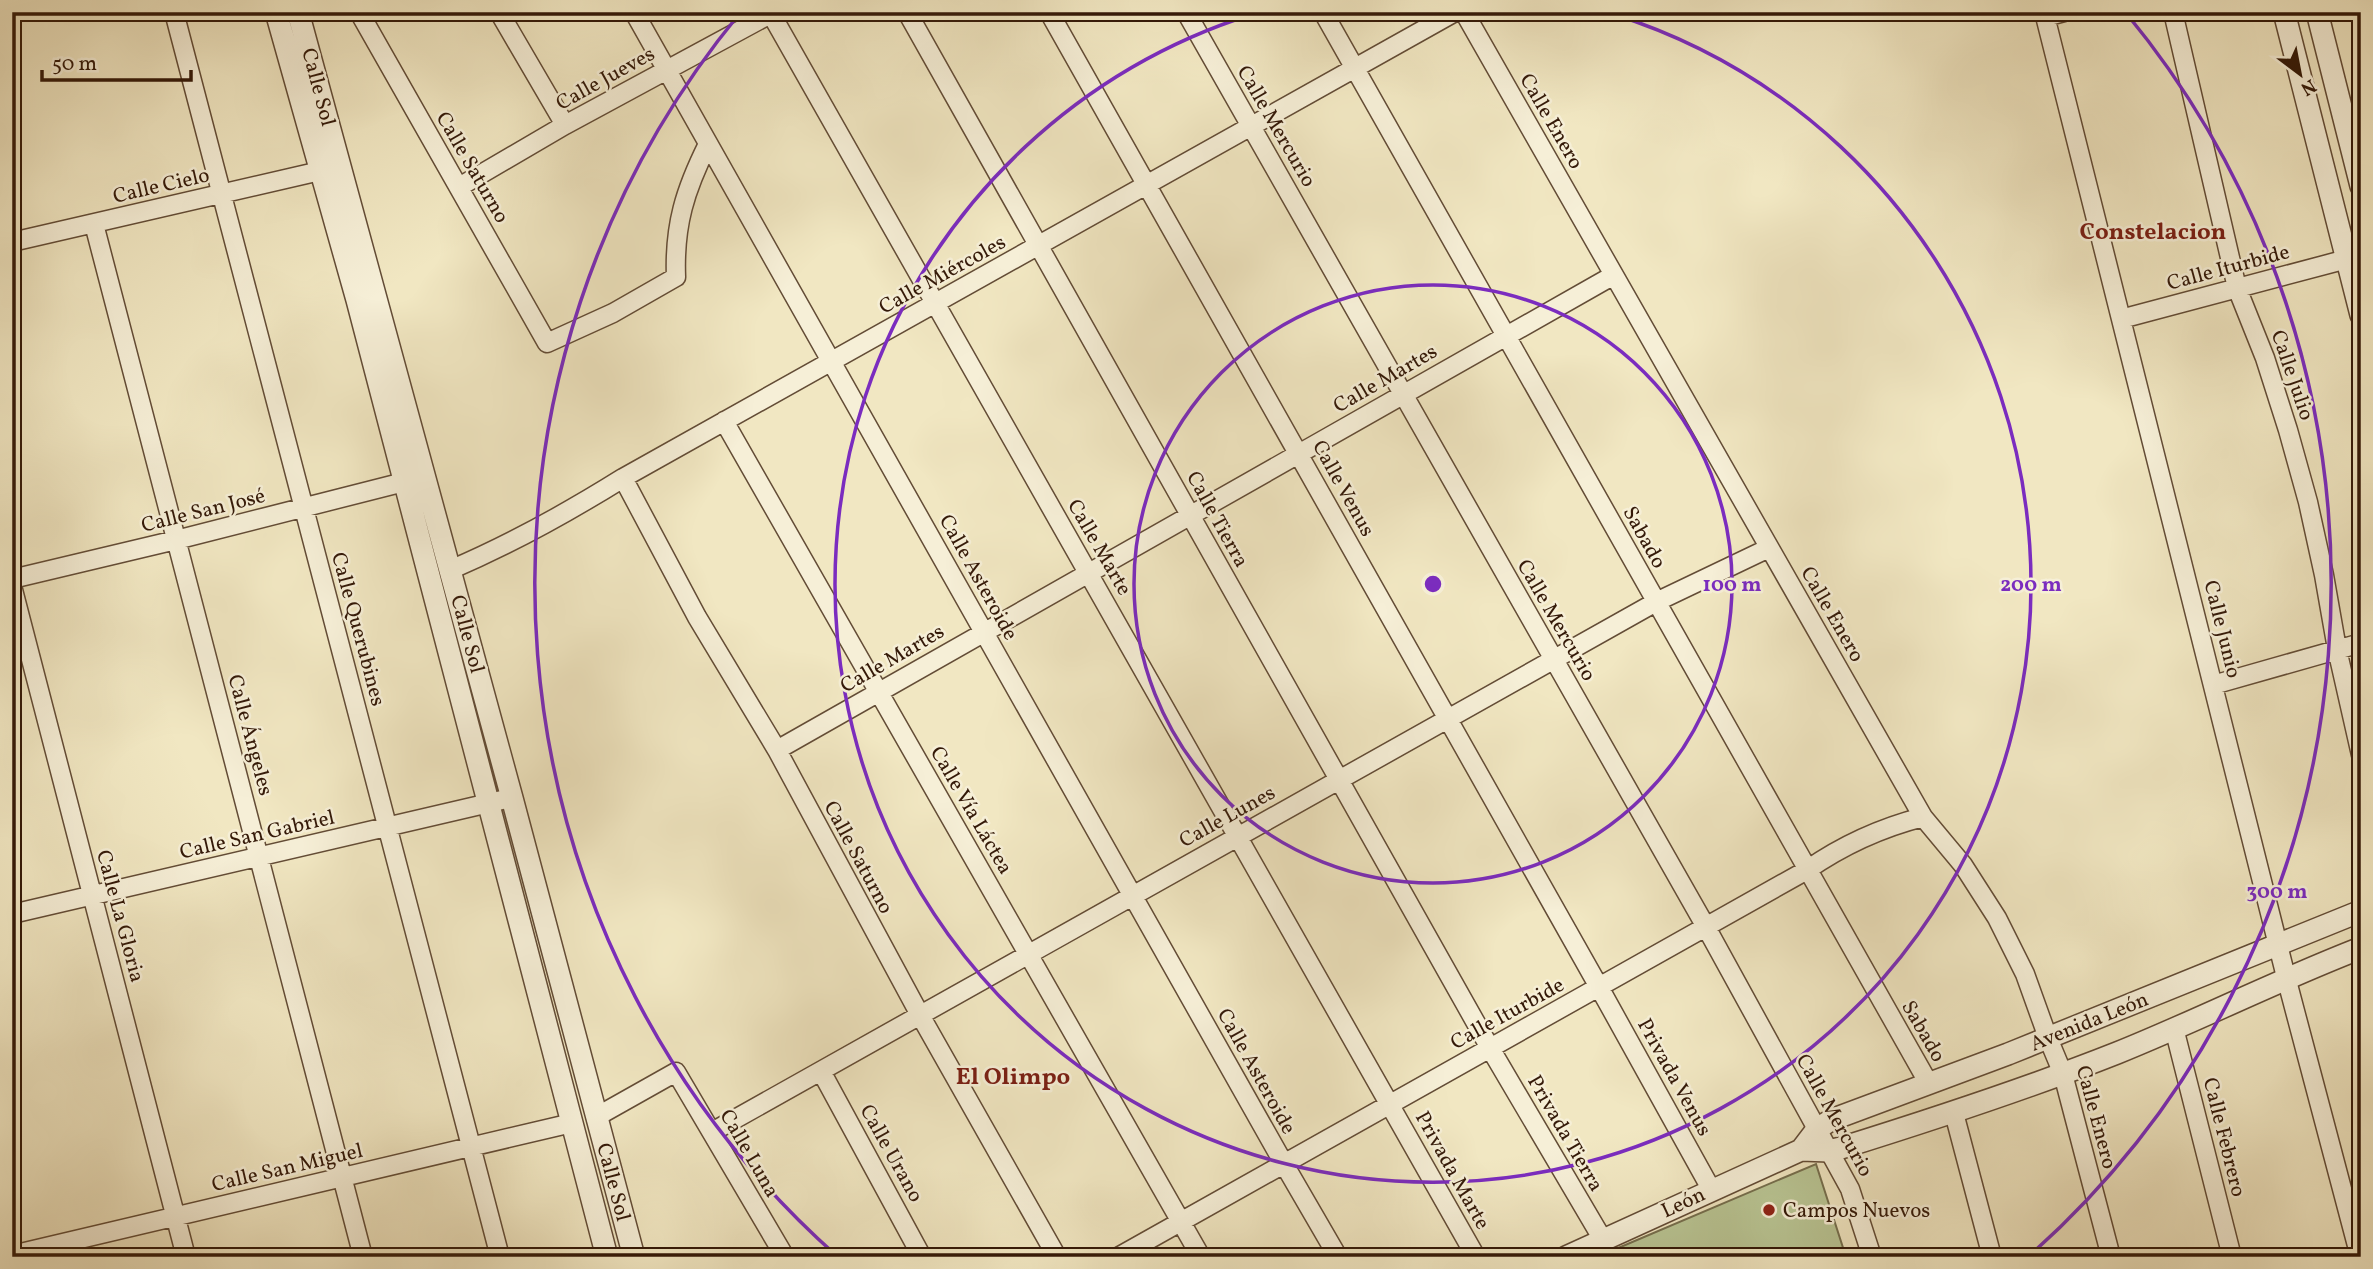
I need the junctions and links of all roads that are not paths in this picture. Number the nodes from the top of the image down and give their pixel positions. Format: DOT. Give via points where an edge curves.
graph roads {
  1 [pos="174,12"];
  2 [pos="276,12"];
  3 [pos="298,12"];
  4 [pos="359,12"];
  5 [pos="499,12"];
  6 [pos="634,12"];
  7 [pos="907,12"];
  8 [pos="1049,12"];
  9 [pos="1186,12"];
  10 [pos="1323,12"];
  11 [pos="1455,12"];
  12 [pos="1464,12"];
  13 [pos="2063,12"];
  14 [pos="2173,12"];
  15 [pos="2284,12"];
  16 [pos="2316,12"];
  17 [pos="772,13"];
  18 [pos="2045,15"];
  19 [pos="1355,68"];
  20 [pos="667,70"];
  21 [pos="565,125"];
  22 [pos="1252,128"];
  23 [pos="708,144"];
  24 [pos="320,171"];
  25 [pos="2361,186"];
  26 [pos="459,187"];
  27 [pos="1146,187"];
  28 [pos="222,194"];
  29 [pos="94,224"];
  30 [pos="12,242"];
  31 [pos="1039,246"];
  32 [pos="2347,260"];
  33 [pos="1614,275"];
  34 [pos="2237,288"];
  35 [pos="936,303"];
  36 [pos="2361,315"];
  37 [pos="2121,319"];
  38 [pos="1506,336"];
  39 [pos="831,362"];
  40 [pos="1403,394"];
  41 [pos="724,421"];
  42 [pos="1298,454"];
  43 [pos="623,478"];
  44 [pos="404,482"];
  45 [pos="304,508"];
  46 [pos="1190,515"];
  47 [pos="176,540"];
  48 [pos="1769,548"];
  49 [pos="450,570"];
  50 [pos="1088,572"];
  51 [pos="12,579"];
  52 [pos="12,586"];
  53 [pos="1656,602"];
  54 [pos="984,632"];
  55 [pos="2361,643"];
  56 [pos="2337,649"];
  57 [pos="1553,659"];
  58 [pos="2213,685"];
  59 [pos="878,692"];
  60 [pos="1448,718"];
  61 [pos="776,750"];
  62 [pos="2361,755"];
  63 [pos="1339,779"];
  64 [pos="512,798"];
  65 [pos="488,803"];
  66 [pos="1923,817"];
  67 [pos="387,827"];
  68 [pos="1238,836"];
  69 [pos="259,857"];
  70 [pos="1807,870"];
  71 [pos="1132,895"];
  72 [pos="92,896"];
  73 [pos="2361,911"];
  74 [pos="12,914"];
  75 [pos="1706,927"];
  76 [pos="2278,943"];
  77 [pos="2361,948"];
  78 [pos="1028,954"];
  79 [pos="2286,977"];
  80 [pos="1599,987"];
  81 [pos="920,1015"];
  82 [pos="2174,1028"];
  83 [pos="2048,1038"];
  84 [pos="1490,1048"];
  85 [pos="821,1071"];
  86 [pos="2063,1073"];
  87 [pos="1928,1084"];
  88 [pos="1390,1105"];
  89 [pos="1954,1113"];
  90 [pos="597,1117"];
  91 [pos="572,1123"];
  92 [pos="1817,1129"];
  93 [pos="712,1132"];
  94 [pos="471,1147"];
  95 [pos="1801,1150"];
  96 [pos="1829,1151"];
  97 [pos="1284,1164"];
  98 [pos="342,1177"];
  99 [pos="1711,1189"];
  100 [pos="176,1217"];
  101 [pos="1181,1222"];
  102 [pos="1603,1240"];
  103 [pos="12,1255"];
  104 [pos="186,1257"];
  105 [pos="363,1257"];
  106 [pos="500,1257"];
  107 [pos="607,1257"];
  108 [pos="634,1257"];
  109 [pos="785,1257"];
  110 [pos="922,1257"];
  111 [pos="1057,1257"];
  112 [pos="1118,1257"];
  113 [pos="1201,1257"];
  114 [pos="1338,1257"];
  115 [pos="1476,1257"];
  116 [pos="1566,1257"];
  117 [pos="1872,1257"];
  118 [pos="1992,1257"];
  119 [pos="2111,1257"];
  120 [pos="2232,1257"];
  121 [pos="2360,1257"];
  1 -- 28 [label="street, Calle Querubines"];
  2 -- 24 [label="street, Calle Sol"];
  3 -- 49 [label="street, Calle Sol"];
  4 -- 26 [label="street, Calle Saturno"];
  5 -- 21 [label="street"];
  6 -- 20 [label="street, Calle Asteroide"];
  7 -- 31 [label="street, Calle Tierra"];
  8 -- 27 [label="street, Calle Venus"];
  9 -- 22 [label="street, Calle Mercurio"];
  10 -- 19 [label="street, Sabado"];
  11 -- 19 [label="street, Calle Miércoles"];
  12 -- 33 [label="street, Calle Enero"];
  13 -- 18 [label="street"];
  14 -- 34 [label="street, Calle Julio"];
  15 -- 32 [label="street"];
  16 -- 25 [label="street"];
  17 -- 20 [label="street, Calle Jueves"];
  17 -- 35 [label="street, Calle Marte"];
  18 -- 37 [label="street, Calle Junio"];
  19 -- 22 [label="street, Calle Miércoles"];
  19 -- 38 [label="street, Sabado"];
  20 -- 21 [label="street, Calle Jueves"];
  20 -- 23 [label="street, Calle Asteroide"];
  21 -- 26 [label="street, Calle Jueves"];
  22 -- 27 [label="street, Calle Miércoles"];
  22 -- 40 [label="street, Calle Mercurio"];
  23 -- 26 [label="street, Calle Saturno" via="678,220 676,277 547,343"];
  23 -- 39 [label="street, Calle Asteroide"];
  24 -- 28 [label="street, Calle Cielo"];
  24 -- 44 [label="street, Calle Sol"];
  27 -- 31 [label="street, Calle Miércoles"];
  27 -- 42 [label="street, Calle Venus"];
  28 -- 29 [label="street, Calle Cielo"];
  28 -- 45 [label="street, Calle Querubines"];
  29 -- 30 [label="street, Calle Cielo"];
  29 -- 47 [label="street, Calle Ángeles"];
  31 -- 35 [label="street, Calle Miércoles"];
  31 -- 46 [label="street, Calle Tierra"];
  32 -- 34 [label="street, Calle Iturbide"];
  32 -- 36 [label="street"];
  33 -- 38 [label="street, Calle Martes"];
  33 -- 48 [label="street, Calle Enero"];
  34 -- 37 [label="street, Calle Iturbide"];
  34 -- 56 [label="street, Calle Julio" via="2292,442"];
  35 -- 39 [label="street, Calle Miércoles"];
  35 -- 50 [label="street, Calle Marte"];
  37 -- 58 [label="street, Calle Junio"];
  38 -- 40 [label="street, Calle Martes"];
  38 -- 53 [label="street, Sabado"];
  39 -- 41 [label="street, Calle Miércoles"];
  39 -- 54 [label="street, Calle Asteroide"];
  40 -- 42 [label="street, Calle Martes"];
  40 -- 57 [label="street, Calle Mercurio"];
  41 -- 43 [label="street, Calle Miércoles"];
  41 -- 59 [label="street, Calle Vía Láctea"];
  42 -- 46 [label="street, Calle Martes"];
  42 -- 60 [label="street, Calle Venus"];
  43 -- 49 [label="street, Calle Miércoles" via="545,525"];
  43 -- 61 [label="street, Calle Saturno" via="697,617"];
  44 -- 45 [label="street, Calle San José"];
  44 -- 65 [label="street, Calle Sol"];
  45 -- 47 [label="street, Calle San José"];
  45 -- 67 [label="street, Calle Querubines"];
  46 -- 50 [label="street, Calle Martes"];
  46 -- 63 [label="street, Calle Tierra"];
  47 -- 51 [label="street, Calle San José"];
  47 -- 69 [label="street, Calle Ángeles"];
  48 -- 53 [label="street, Calle Lunes"];
  48 -- 66 [label="street, Calle Enero"];
  49 -- 64 [label="street, Calle Sol"];
  50 -- 54 [label="street, Calle Martes"];
  50 -- 68 [label="street, Calle Marte"];
  52 -- 72 [label="street, Calle La Gloria"];
  53 -- 57 [label="street, Calle Lunes"];
  53 -- 70 [label="street, Sabado"];
  54 -- 59 [label="street, Calle Martes"];
  54 -- 71 [label="street, Calle Asteroide"];
  55 -- 56 [label="street"];
  56 -- 58 [label="street"];
  56 -- 62 [label="street, Calle Julio"];
  57 -- 60 [label="street, Calle Lunes"];
  57 -- 75 [label="street, Calle Mercurio"];
  58 -- 76 [label="street, Calle Junio"];
  59 -- 61 [label="street, Calle Martes"];
  59 -- 78 [label="street, Calle Vía Láctea"];
  60 -- 63 [label="street, Calle Lunes"];
  60 -- 80 [label="street, Calle Venus"];
  61 -- 81 [label="street, Calle Saturno"];
  63 -- 68 [label="street, Calle Lunes"];
  63 -- 84 [label="street, Calle Tierra"];
  64 -- 65 [label="street, Calle San Gabriel"];
  64 -- 90 [label="street, Calle Sol"];
  65 -- 67 [label="street, Calle San Gabriel"];
  65 -- 91 [label="street, Calle Sol"];
  66 -- 70 [label="street, Calle Iturbide" via="1862,837"];
  66 -- 83 [label="street, Calle Enero" via="1963,865 1997,918 2025,974"];
  67 -- 69 [label="street, Calle San Gabriel"];
  67 -- 94 [label="street, Calle Querubines"];
  68 -- 71 [label="street, Calle Lunes"];
  68 -- 88 [label="street, Calle Marte"];
  69 -- 72 [label="street, Calle San Gabriel"];
  69 -- 98 [label="street, Calle Ángeles"];
  70 -- 75 [label="street, Calle Iturbide"];
  70 -- 87 [label="street, Sabado"];
  71 -- 78 [label="street, Calle Lunes"];
  71 -- 97 [label="street, Calle Asteroide"];
  72 -- 74 [label="street, Calle San Gabriel"];
  72 -- 100 [label="street, Calle La Gloria"];
  73 -- 76 [label="street, Avenida León"];
  75 -- 80 [label="street, Calle Iturbide"];
  75 -- 92 [label="street, Calle Mercurio"];
  76 -- 79 [label="street, Calle Junio"];
  76 -- 83 [label="street, Avenida León"];
  77 -- 79 [label="street, Avenida León"];
  78 -- 81 [label="street, Calle Lunes"];
  78 -- 101 [label="street, Calle Vía Láctea"];
  79 -- 82 [label="street, Avenida León"];
  79 -- 121 [label="street, Calle Junio"];
  80 -- 84 [label="street, Calle Iturbide"];
  80 -- 99 [label="street, Privada Venus"];
  81 -- 85 [label="street, Calle Lunes"];
  81 -- 111 [label="street, Calle Saturno"];
  82 -- 86 [label="street, Avenida León"];
  82 -- 120 [label="street, Calle Febrero"];
  83 -- 86 [label="street, Calle Enero"];
  83 -- 87 [label="street, Avenida León"];
  84 -- 88 [label="street, Calle Iturbide"];
  84 -- 102 [label="street, Privada Tierra"];
  85 -- 93 [label="street, Calle Lunes"];
  85 -- 110 [label="street, Calle Urano"];
  86 -- 89 [label="street, Avenida León"];
  86 -- 119 [label="street, Calle Enero"];
  87 -- 92 [label="street, Avenida León"];
  88 -- 97 [label="street, Calle Iturbide"];
  88 -- 115 [label="street, Privada Marte"];
  89 -- 96 [label="street, Avenida León"];
  89 -- 118 [label="street"];
  90 -- 93 [label="street, Calle Luna" via="676,1072"];
  90 -- 108 [label="street, Calle Sol"];
  91 -- 94 [label="street, Calle San Miguel"];
  91 -- 107 [label="street, Calle Sol"];
  92 -- 95 [label="street, León"];
  92 -- 96 [label="street, Calle Mercurio"];
  93 -- 109 [label="street, Calle Luna"];
  94 -- 98 [label="street, Calle San Miguel"];
  94 -- 106 [label="street, Calle Querubines"];
  95 -- 96 [label="street, León"];
  95 -- 99 [label="street, León"];
  96 -- 117 [label="street, Calle Mercurio" via="1850,1189"];
  97 -- 101 [label="street, Calle Iturbide"];
  97 -- 114 [label="street, Calle Asteroide"];
  98 -- 100 [label="street, Calle San Miguel"];
  98 -- 105 [label="street, Calle Ángeles"];
  99 -- 102 [label="street, León"];
  100 -- 103 [label="street, Calle San Miguel"];
  100 -- 104 [label="street, Calle La Gloria"];
  101 -- 112 [label="street, Calle Iturbide"];
  101 -- 113 [label="street, Calle Vía Láctea"];
  102 -- 116 [label="street, León"];
}
